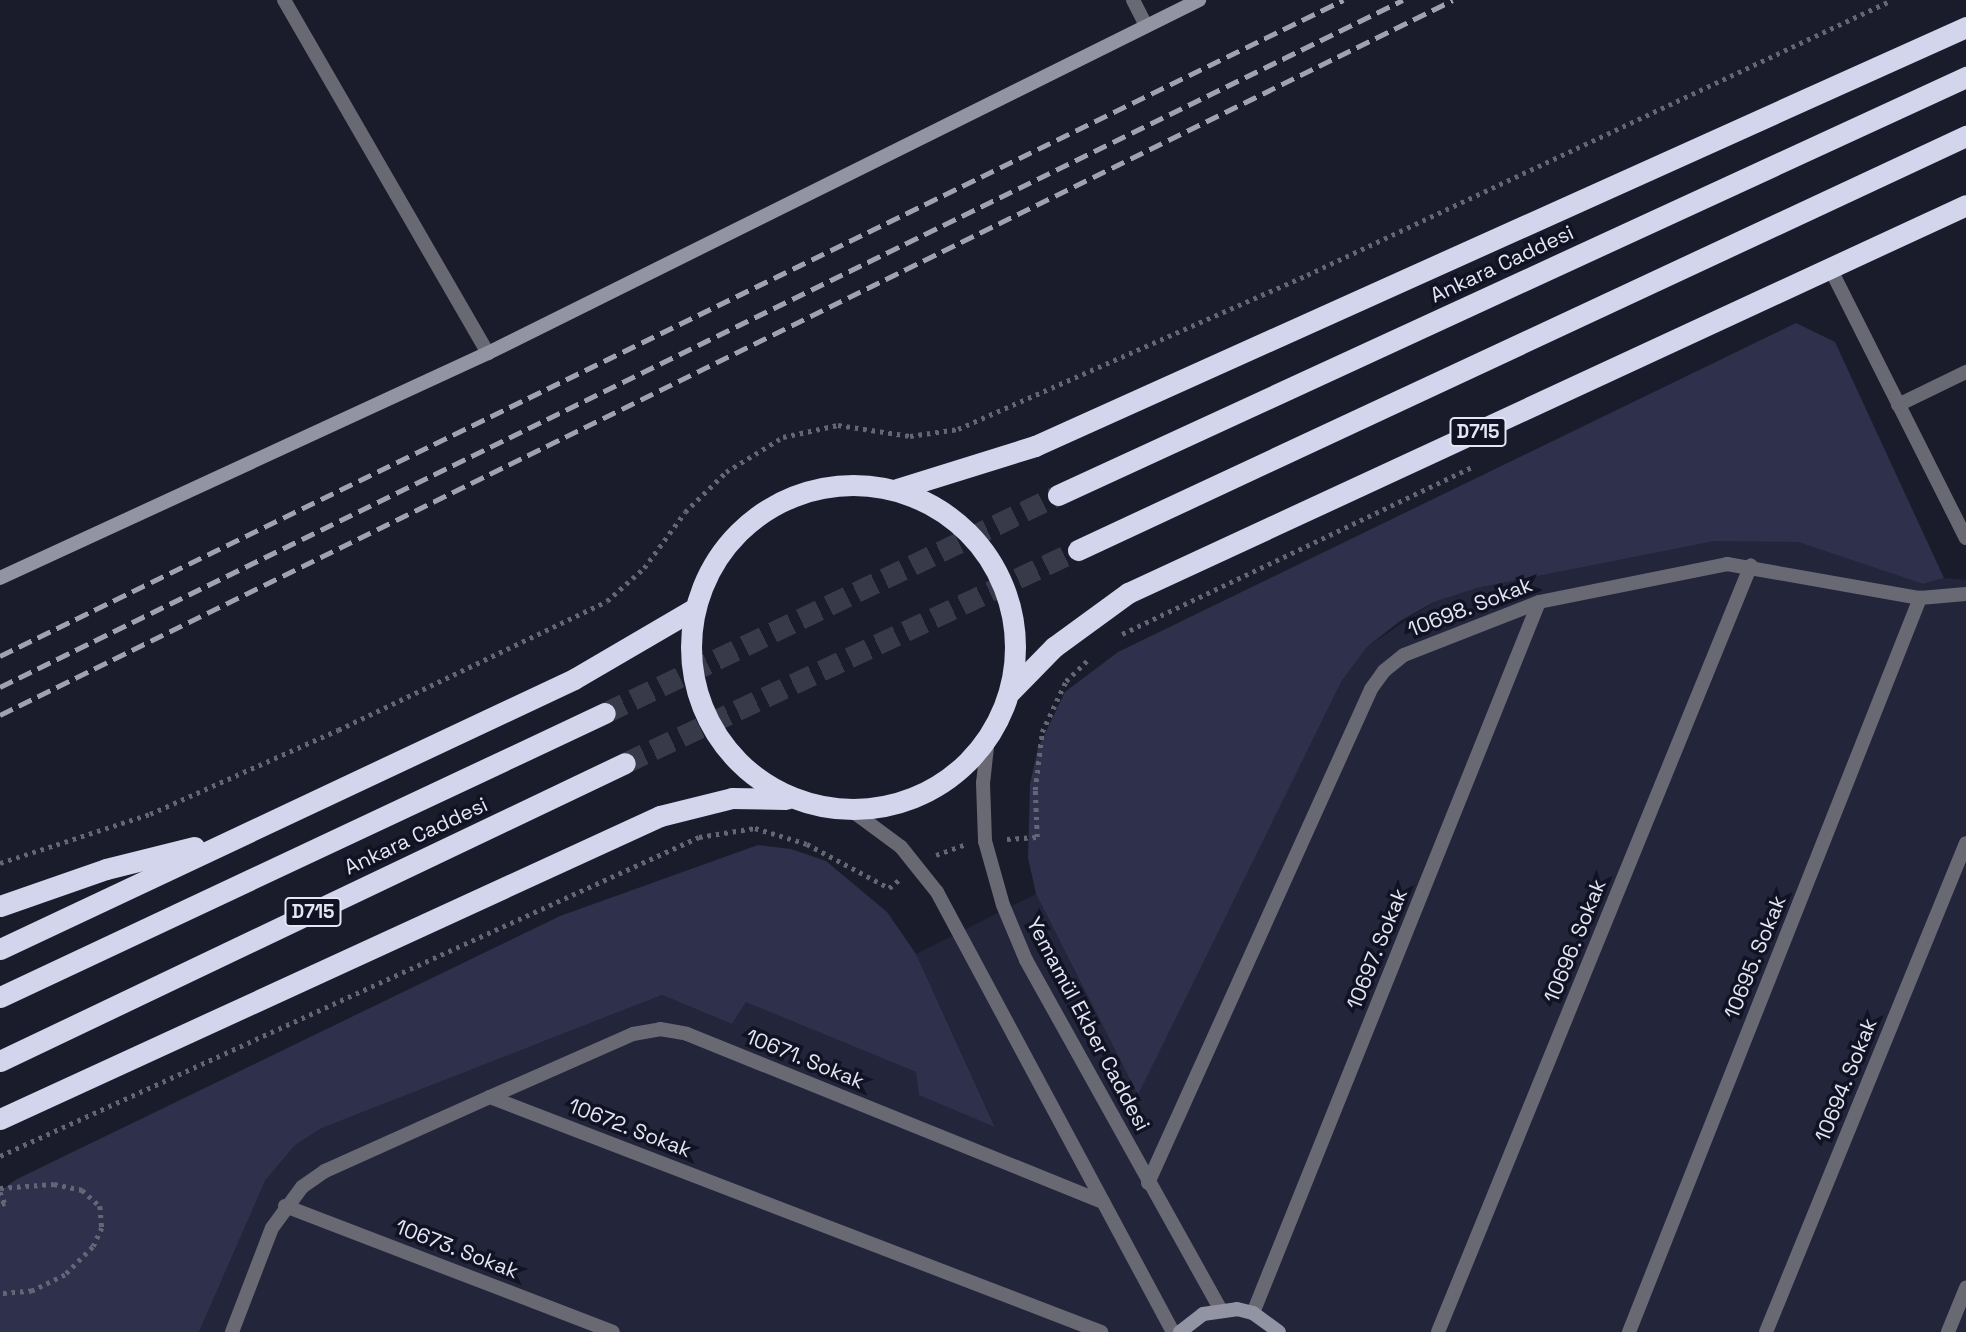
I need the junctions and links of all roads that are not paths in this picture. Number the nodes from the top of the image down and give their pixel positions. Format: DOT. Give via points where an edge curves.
graph roads {
  1 [pos="284,0"];
  2 [pos="1133,0"];
  3 [pos="1199,0"];
  4 [pos="1146,26"];
  5 [pos="1966,27"];
  6 [pos="1966,77"];
  7 [pos="1966,136"];
  8 [pos="1966,205"];
  9 [pos="1831,270"];
  10 [pos="488,353"];
  11 [pos="1966,372"];
  12 [pos="1898,405"];
  13 [pos="897,489"];
  14 [pos="1058,495"];
  15 [pos="1966,538"];
  16 [pos="1078,550"];
  17 [pos="1751,565"];
  18 [pos="0,578"];
  19 [pos="1966,594"];
  20 [pos="1920,598"];
  21 [pos="1539,602"];
  22 [pos="694,609"];
  23 [pos="1011,691"];
  24 [pos="605,712"];
  25 [pos="988,738"];
  26 [pos="625,763"];
  27 [pos="803,802"];
  28 [pos="851,810"];
  29 [pos="240,835"];
  30 [pos="1966,843"];
  31 [pos="0,906"];
  32 [pos="0,950"];
  33 [pos="0,998"];
  34 [pos="0,1061"];
  35 [pos="490,1097"];
  36 [pos="0,1119"];
  37 [pos="1148,1183"];
  38 [pos="1103,1202"];
  39 [pos="285,1206"];
  40 [pos="1966,1288"];
  41 [pos="1220,1309"];
  42 [pos="1253,1312"];
  43 [pos="232,1332"];
  44 [pos="613,1332"];
  45 [pos="1101,1332"];
  46 [pos="1173,1332"];
  47 [pos="1180,1332"];
  48 [pos="1279,1332"];
  49 [pos="1438,1332"];
  50 [pos="1629,1332"];
  51 [pos="1766,1332"];
  52 [pos="1948,1332"];
  1 -- 10 [label="street"];
  2 -- 4 [label="street"];
  3 -- 4 [label="street"];
  4 -- 10 [label="street"];
  5 -- 13 [label="highway" via="1035,446"];
  6 -- 14 [label="highway, Ankara Caddesi"];
  7 -- 16 [label="highway"];
  8 -- 9 [label="highway, D715"];
  9 -- 12 [label="street"];
  9 -- 23 [label="highway, D715" via="1128,593 1054,647"];
  10 -- 18 [label="street"];
  11 -- 12 [label="street"];
  12 -- 15 [label="street"];
  13 -- 22 [label="highway" via="845,484 793,494 748,521 713,561"];
  13 -- 23 [label="highway" via="953,519 981,545 1006,590 1017,640"];
  17 -- 20 [label="street, 10698. Sokak"];
  17 -- 21 [label="street, 10698. Sokak" via="1700,568"];
  17 -- 49 [label="street, 10696. Sokak"];
  19 -- 20 [label="street, 10698. Sokak"];
  20 -- 50 [label="street, 10695. Sokak"];
  21 -- 37 [label="street, 10698. Sokak" via="1404,655 1371,689"];
  21 -- 42 [label="street, 10697. Sokak"];
  22 -- 27 [label="highway" via="690,657 700,704 724,747 760,780"];
  22 -- 29 [label="highway" via="575,679"];
  23 -- 25 [label="highway"];
  24 -- 33 [label="highway, Ankara Caddesi / D715"];
  25 -- 28 [label="highway" via="974,757 939,786 897,804"];
  25 -- 37 [label="street, Yemamül Ekber Caddesi" via="984,814 991,872 1026,960"];
  26 -- 34 [label="highway, Ankara Caddesi / D715"];
  27 -- 28 [label="highway"];
  27 -- 36 [label="highway" via="763,796 732,798 660,816"];
  28 -- 38 [label="street" via="901,847 937,892"];
  29 -- 31 [label="highway" via="106,869"];
  29 -- 32 [label="highway"];
  30 -- 51 [label="street, 10694. Sokak"];
  35 -- 38 [label="street, 10671. Sokak" via="633,1034 660,1029 687,1034"];
  35 -- 39 [label="street" via="325,1171"];
  35 -- 45 [label="street, 10672. Sokak"];
  37 -- 41 [label="street, Yemamül Ekber Caddesi"];
  38 -- 46 [label="street"];
  39 -- 43 [label="street"];
  39 -- 44 [label="street, 10673. Sokak"];
  40 -- 52 [label="street"];
  41 -- 42 [label="street"];
  41 -- 47 [label="street" via="1203,1314"];
  42 -- 48 [label="street"];
}
